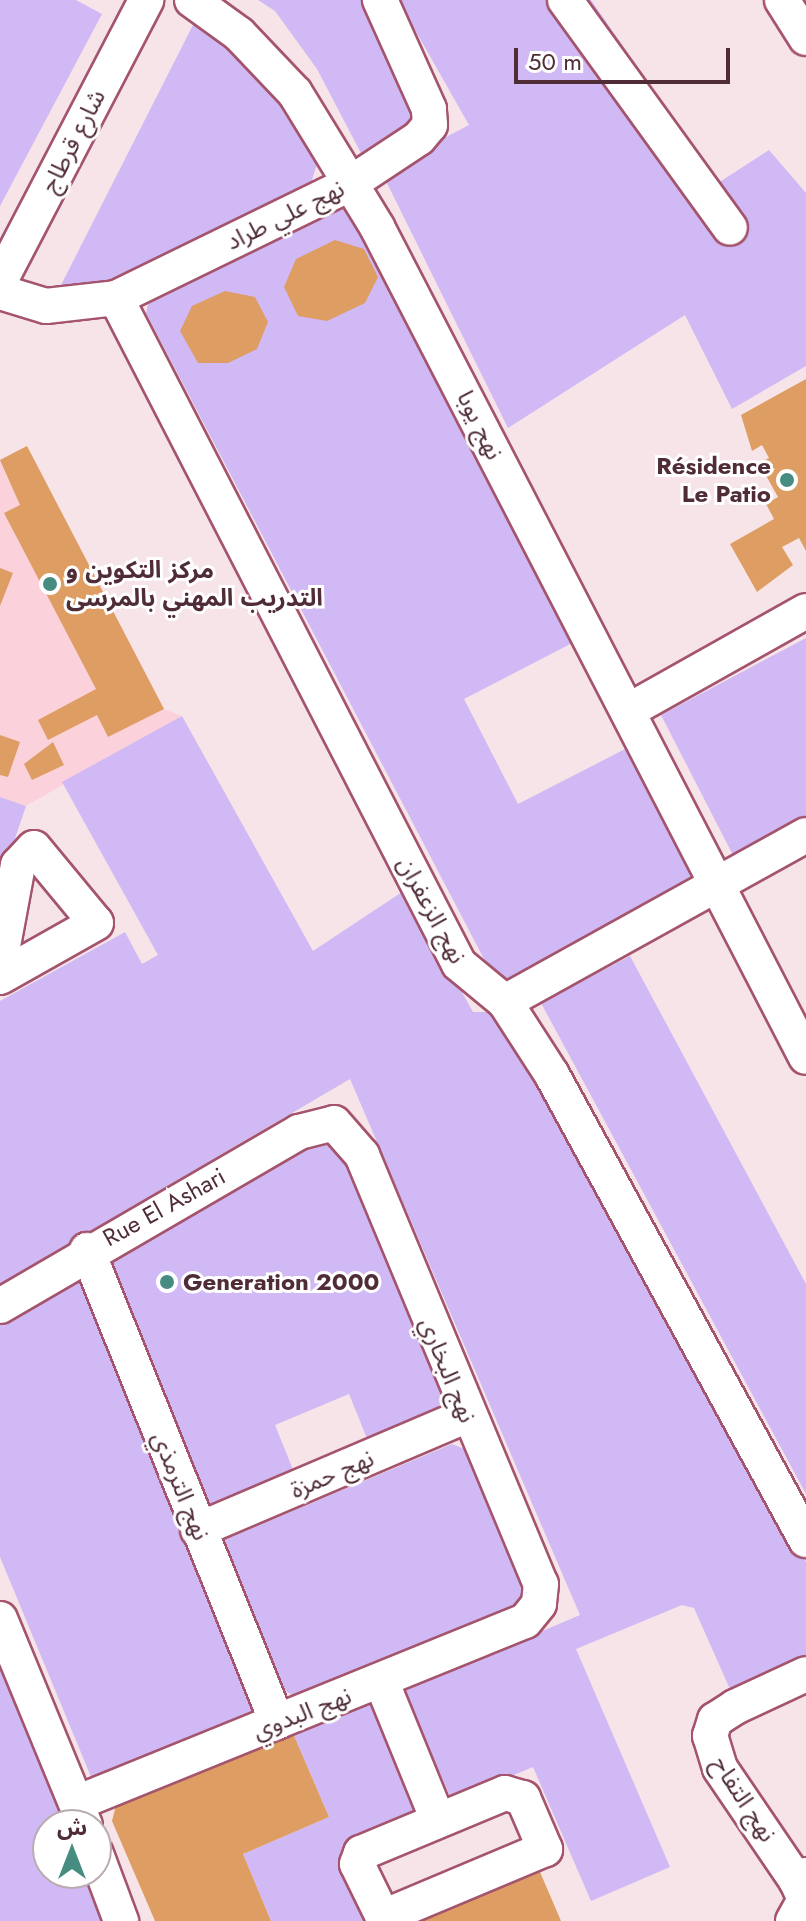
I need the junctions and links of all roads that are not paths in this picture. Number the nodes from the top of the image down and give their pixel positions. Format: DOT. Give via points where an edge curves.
graph roads {
  1 [pos="192,0"];
  2 [pos="380,0"];
  3 [pos="565,0"];
  4 [pos="782,0"];
  5 [pos="134,4"];
  6 [pos="806,38"];
  7 [pos="348,185"];
  8 [pos="730,228"];
  9 [pos="0,281"];
  10 [pos="0,292"];
  11 [pos="116,298"];
  12 [pos="806,611"];
  13 [pos="628,711"];
  14 [pos="806,835"];
  15 [pos="718,886"];
  16 [pos="0,962"];
  17 [pos="0,977"];
  18 [pos="505,1002"];
  19 [pos="806,1057"];
  20 [pos="334,1123"];
  21 [pos="87,1250"];
  22 [pos="0,1306"];
  23 [pos="465,1416"];
  24 [pos="198,1530"];
  25 [pos="806,1540"];
  26 [pos="0,1619"];
  27 [pos="525,1621"];
  28 [pos="806,1674"];
  29 [pos="382,1683"];
  30 [pos="277,1722"];
  31 [pos="79,1809"];
  32 [pos="92,1809"];
  33 [pos="438,1820"];
  34 [pos="801,1877"];
  35 [pos="109,1889"];
  36 [pos="121,1921"];
  37 [pos="793,1921"];
  1 -- 7 [label="street, نهج يوبا" via="267,60"];
  2 -- 7 [label="street, نهج علي طراد" via="430,125"];
  3 -- 8 [label="street"];
  4 -- 6 [label="street"];
  5 -- 9 [label="street, شارع قرطاج"];
  7 -- 11 [label="street, نهج علي طراد"];
  7 -- 13 [label="street, نهج يوبا" via="400,268"];
  10 -- 11 [label="street, نهج علي طراد" via="46,306"];
  11 -- 18 [label="street, نهج الزعفران" via="459,964"];
  12 -- 13 [label="street"];
  13 -- 15 [label="street, نهج يوبا"];
  14 -- 15 [label="street"];
  15 -- 18 [label="street"];
  15 -- 19 [label="street, نهج يوبا"];
  16 -- 17 [label="street" via="18,865 34,848 96,923"];
  18 -- 25 [label="street, نهج الزعفران" via="600,1157"];
  20 -- 21 [label="street, Rue El Ashari" via="299,1132"];
  20 -- 23 [label="street, نهج البخاري" via="362,1155"];
  21 -- 22 [label="street, Rue El Ashari"];
  21 -- 24 [label="street, نهج الترمذي"];
  23 -- 24 [label="street, نهج حمزة"];
  23 -- 27 [label="street, نهج البخاري" via="541,1584 539,1604"];
  24 -- 30 [label="street, نهج الترمذي"];
  26 -- 31 [label="street"];
  27 -- 29 [label="street, نهج البدوي"];
  28 -- 34 [label="street, نهج التفاح" via="735,1707 715,1720 710,1736 720,1768"];
  29 -- 30 [label="street, نهج البدوي"];
  29 -- 33 [label="street"];
  30 -- 32 [label="street, نهج البدوي"];
  33 -- 33 [label="street" via="358,1856 383,1917 545,1849 514,1792"];
  34 -- 37 [label="street" via="805,1899"];
  35 -- 36 [label="street"];
}
